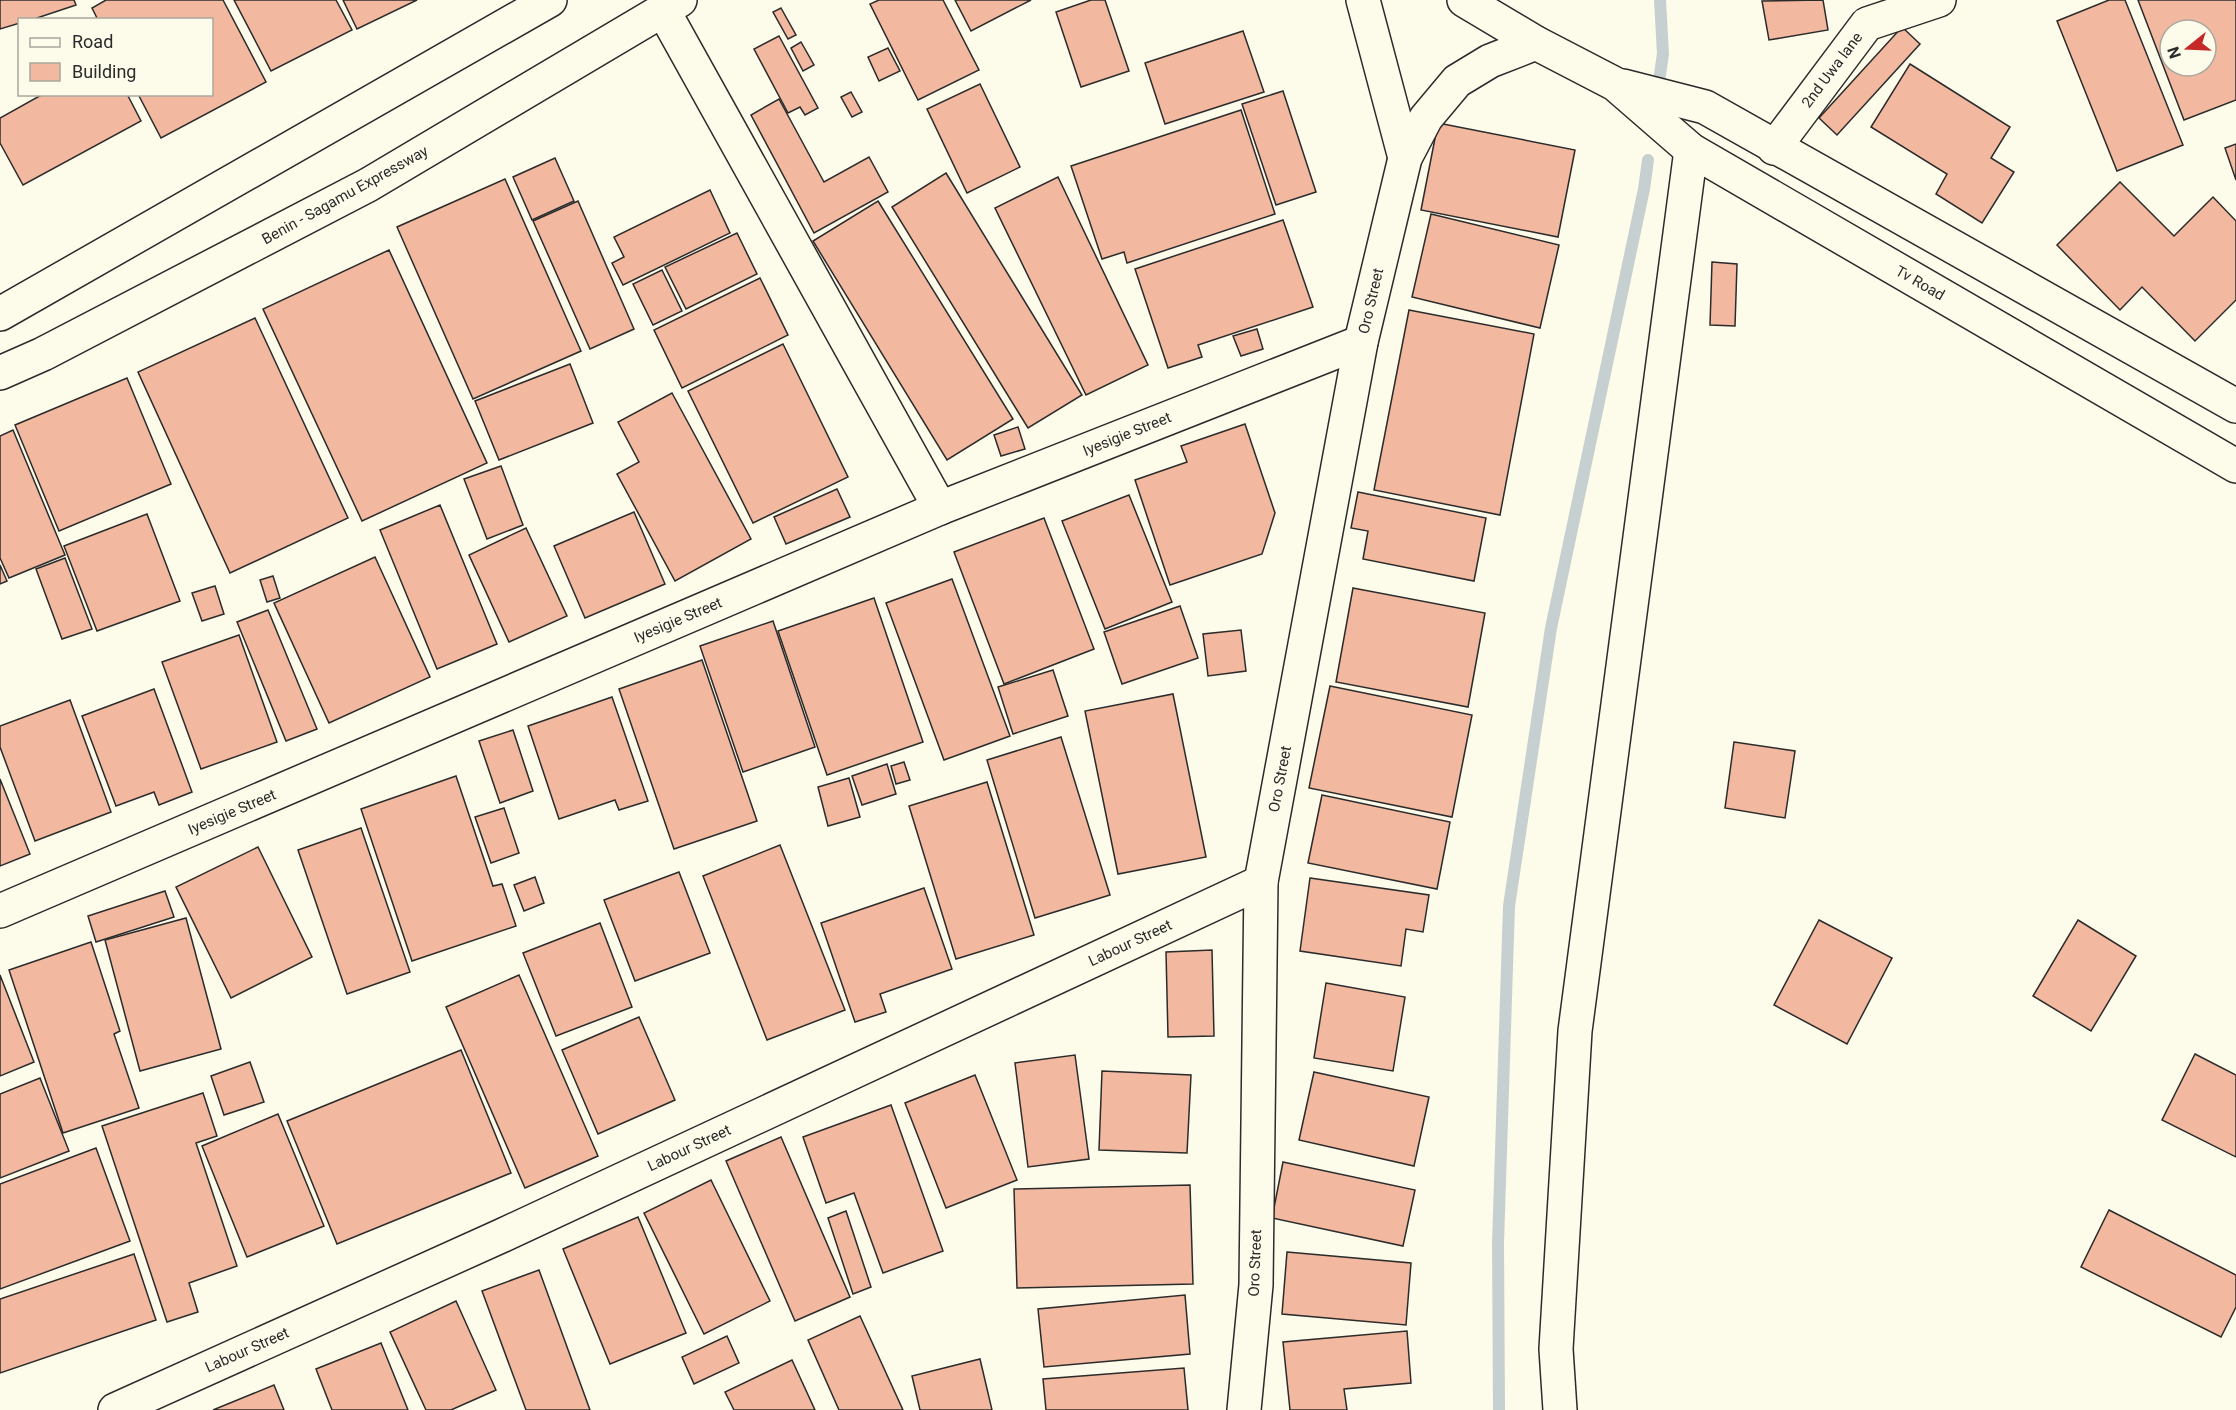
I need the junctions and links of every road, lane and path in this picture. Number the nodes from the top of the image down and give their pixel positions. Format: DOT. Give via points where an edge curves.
graph roads {
  1 [pos="550,0"];
  2 [pos="1363,0"];
  3 [pos="1464,0"];
  4 [pos="1939,0"];
  5 [pos="671,5"];
  6 [pos="1516,24"];
  7 [pos="1615,84"];
  8 [pos="1774,148"];
  9 [pos="1691,150"];
  10 [pos="1405,158"];
  11 [pos="0,314"];
  12 [pos="1361,342"];
  13 [pos="0,373"];
  14 [pos="2236,405"];
  15 [pos="2236,466"];
  16 [pos="940,508"];
  17 [pos="1261,882"];
  18 [pos="0,911"];
  19 [pos="116,1410"];
  20 [pos="1244,1410"];
  21 [pos="1560,1410"];
  1 -- 11 [label="main road"];
  2 -- 10 [label="main road, Oro Street"];
  3 -- 6 [label="main road, Tv Road"];
  4 -- 8 [label="main road, 2nd Uwa lane" via="1867,24"];
  5 -- 13 [label="main road, Benin - Sagamu Expressway" via="368,185"];
  5 -- 16 [label="main road"];
  6 -- 7 [label="main road, Tv Road"];
  6 -- 10 [label="main road, Oro Street" via="1490,61 1457,81 1426,118"];
  7 -- 8 [label="main road, Tv Road" via="1705,107"];
  7 -- 9 [label="main road, Tv Road"];
  8 -- 14 [label="main road, Tv Road"];
  9 -- 15 [label="main road, Tv Road"];
  9 -- 21 [label="main road" via="1575,1031 1556,1349"];
  10 -- 12 [label="main road, Oro Street"];
  12 -- 16 [label="main road, Iyesigie Street"];
  12 -- 17 [label="main road, Oro Street"];
  16 -- 18 [label="main road, Iyesigie Street"];
  17 -- 19 [label="main road, Labour Street" via="512,1231"];
  17 -- 20 [label="main road, Oro Street" via="1256,1285"];
}
